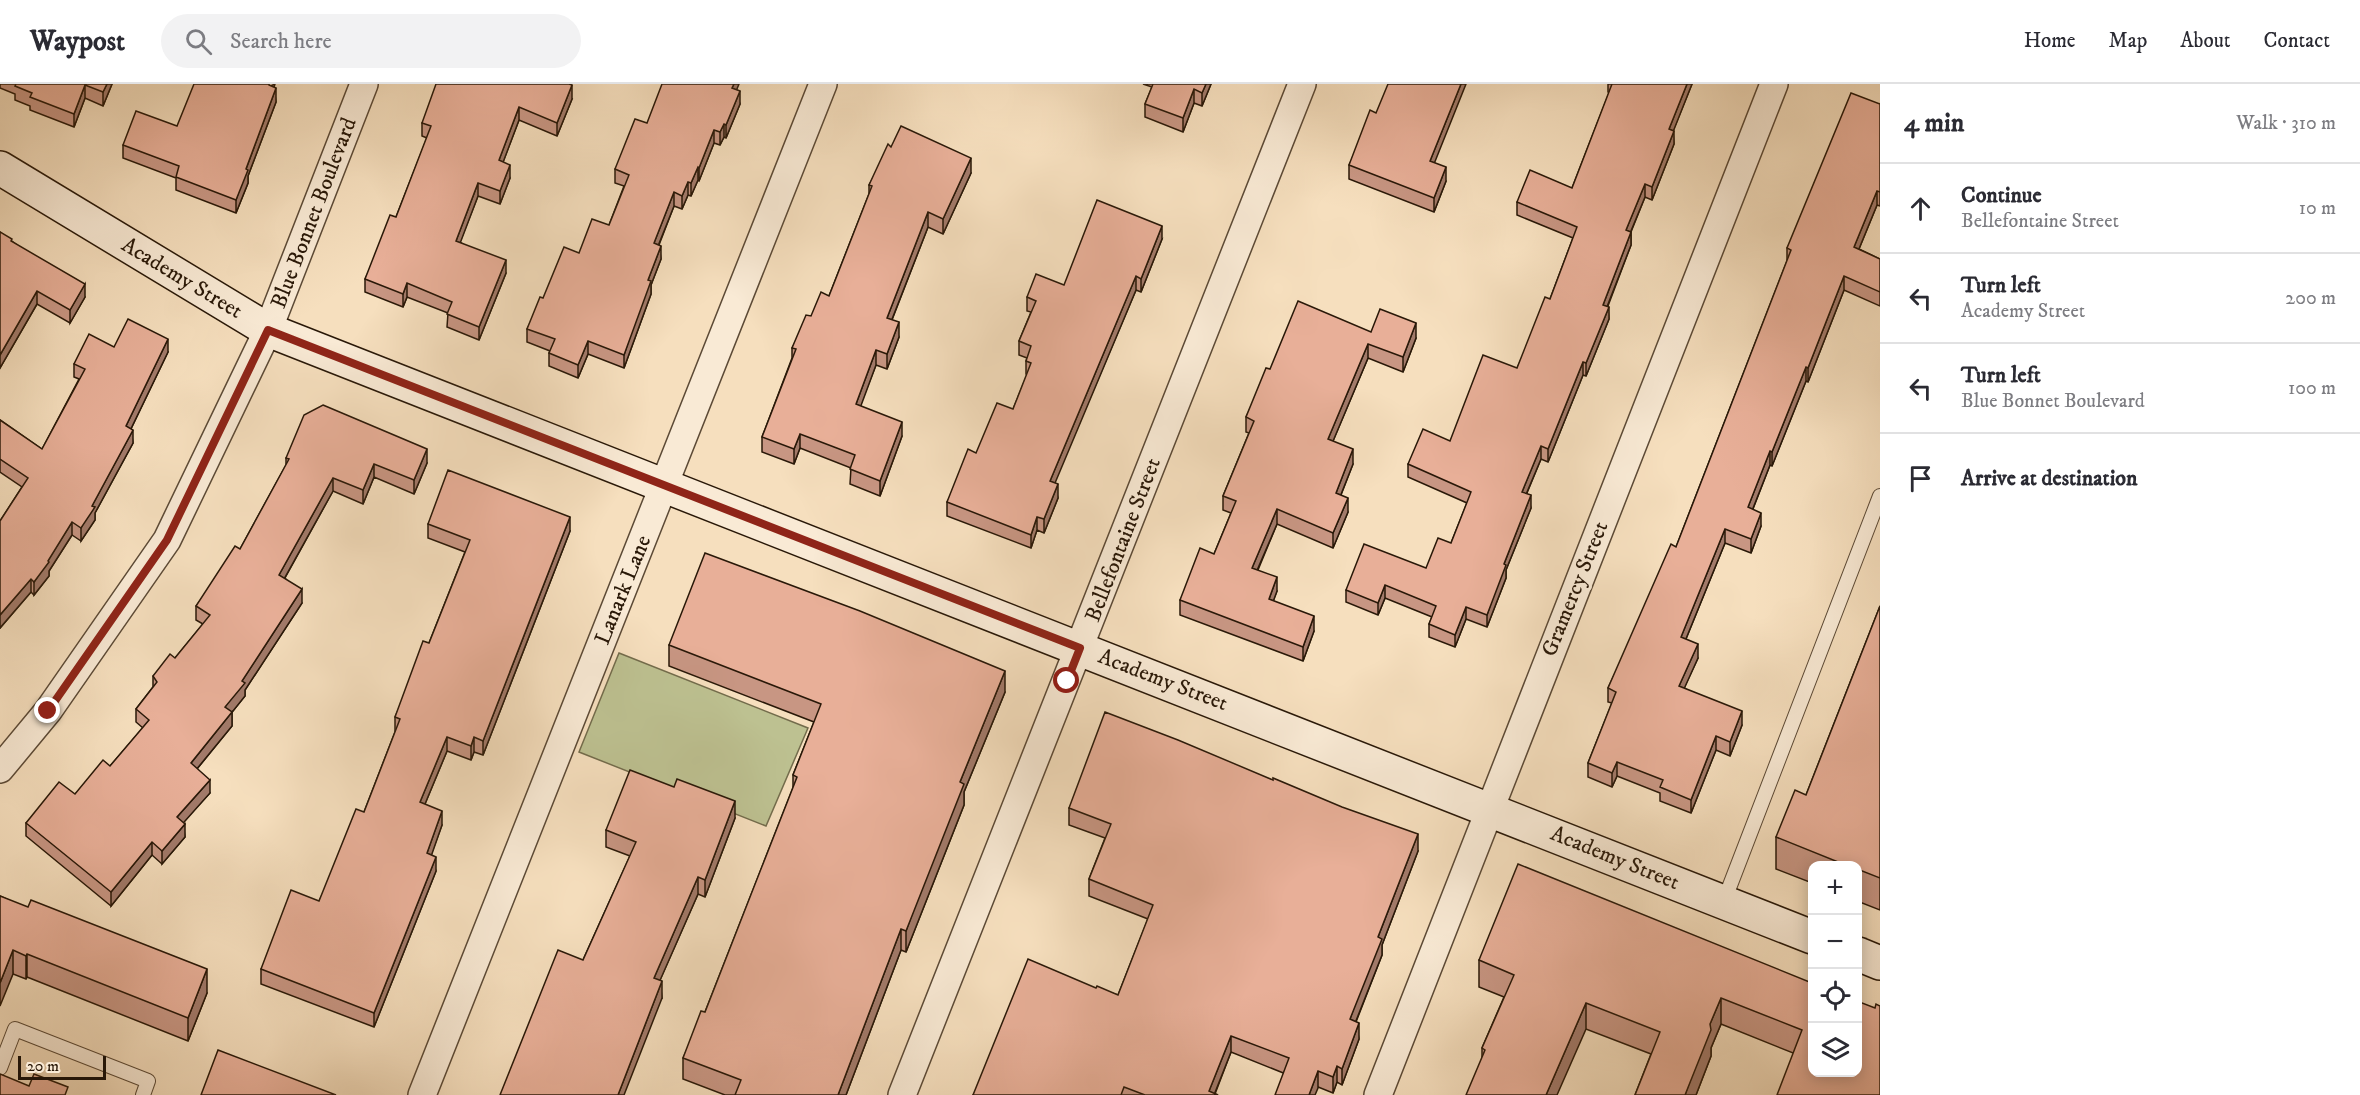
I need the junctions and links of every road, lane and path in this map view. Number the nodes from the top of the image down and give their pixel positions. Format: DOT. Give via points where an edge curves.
graph roads {
  1 [pos="364,84"];
  2 [pos="823,84"];
  3 [pos="1302,84"];
  4 [pos="1774,84"];
  5 [pos="0,168"];
  6 [pos="268,330"];
  7 [pos="665,484"];
  8 [pos="1880,496"];
  9 [pos="1080,648"];
  10 [pos="0,769"];
  11 [pos="1489,808"];
  12 [pos="1724,901"];
  13 [pos="1808,934"];
  14 [pos="1862,956"];
  15 [pos="1880,963"];
  16 [pos="0,1068"];
  17 [pos="143,1095"];
  18 [pos="422,1095"];
  19 [pos="902,1095"];
  20 [pos="1378,1095"];
  1 -- 6 [label="street, Blue Bonnet Boulevard"];
  2 -- 7 [label="street, Lanark Lane"];
  3 -- 9 [label="street, Bellefontaine Street"];
  4 -- 11 [label="street, Gramercy Street"];
  5 -- 6 [label="street, Academy Street"];
  6 -- 7 [label="street, Academy Street"];
  6 -- 10 [label="street, Blue Bonnet Boulevard" via="167,540 48,711"];
  7 -- 9 [label="street, Academy Street"];
  7 -- 18 [label="street, Lanark Lane"];
  8 -- 12 [label="lane"];
  9 -- 11 [label="street, Academy Street"];
  9 -- 19 [label="street, Bellefontaine Street"];
  11 -- 12 [label="street, Academy Street"];
  11 -- 20 [label="street, Gramercy Street"];
  12 -- 13 [label="street, Academy Street"];
  14 -- 15 [label="street"];
  16 -- 17 [label="lane" via="15,1029 148,1081"];
}
